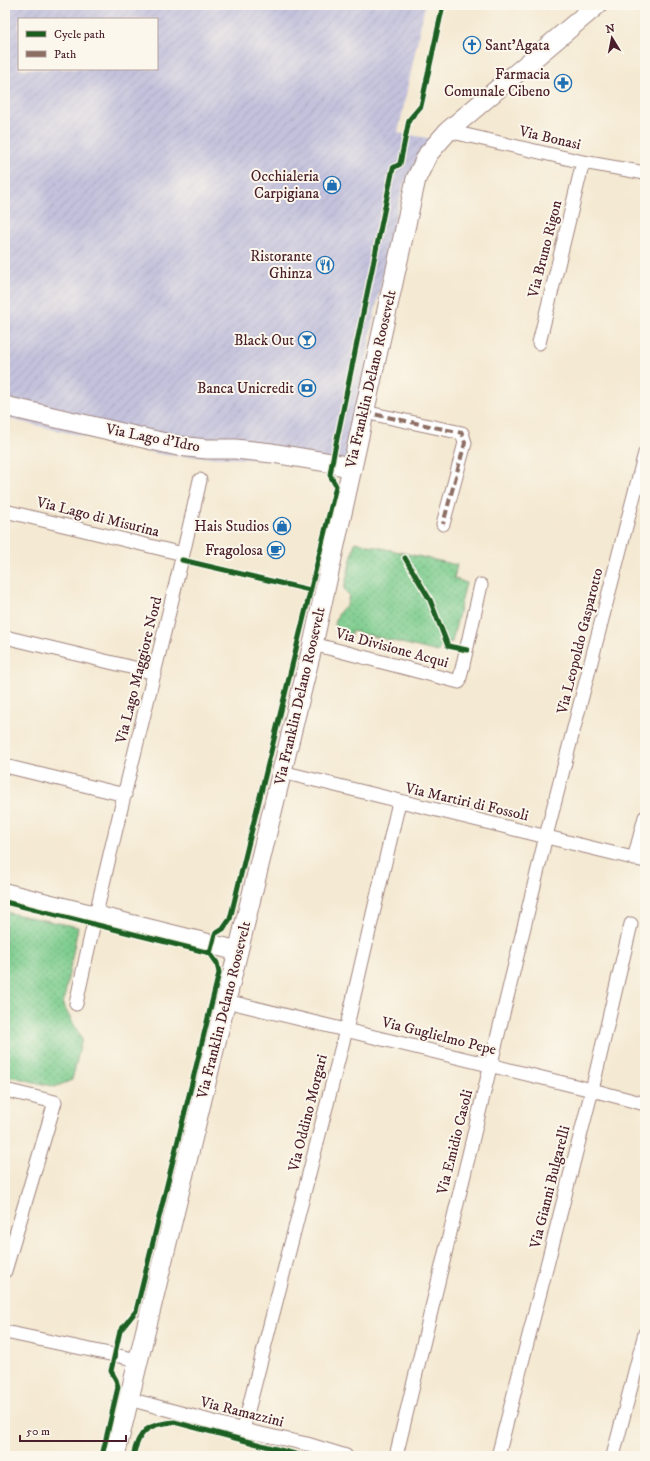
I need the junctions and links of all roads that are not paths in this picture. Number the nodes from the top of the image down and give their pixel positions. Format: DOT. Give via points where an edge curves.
graph roads {
  1 [pos="597,5"];
  2 [pos="448,132"];
  3 [pos="583,162"];
  4 [pos="645,173"];
  5 [pos="539,343"];
  6 [pos="5,406"];
  7 [pos="364,412"];
  8 [pos="645,453"];
  9 [pos="351,468"];
  10 [pos="200,480"];
  11 [pos="5,511"];
  12 [pos="443,524"];
  13 [pos="183,554"];
  14 [pos="481,585"];
  15 [pos="5,638"];
  16 [pos="313,644"];
  17 [pos="155,673"];
  18 [pos="5,766"];
  19 [pos="282,772"];
  20 [pos="125,795"];
  21 [pos="399,802"];
  22 [pos="645,817"];
  23 [pos="546,836"];
  24 [pos="640,860"];
  25 [pos="5,893"];
  26 [pos="95,915"];
  27 [pos="631,924"];
  28 [pos="238,951"];
  29 [pos="226,1001"];
  30 [pos="76,1004"];
  31 [pos="346,1030"];
  32 [pos="490,1066"];
  33 [pos="5,1090"];
  34 [pos="592,1090"];
  35 [pos="645,1104"];
  36 [pos="5,1271"];
  37 [pos="5,1332"];
  38 [pos="645,1333"];
  39 [pos="138,1360"];
  40 [pos="129,1399"];
  41 [pos="243,1430"];
  42 [pos="115,1456"];
  43 [pos="346,1456"];
  44 [pos="396,1456"];
  45 [pos="498,1456"];
  46 [pos="613,1456"];
  1 -- 2 [label="main road, Via Franklin Delano Roosevelt"];
  2 -- 3 [label="street, Via Bonasi"];
  2 -- 7 [label="main road, Via Franklin Delano Roosevelt" via="428,154 416,179"];
  3 -- 4 [label="street, Via Bonasi"];
  3 -- 5 [label="street, Via Bruno Rigon"];
  6 -- 9 [label="main road, Via Lago d'Idro" via="178,446 272,453"];
  7 -- 9 [label="main road, Via Franklin Delano Roosevelt"];
  7 -- 12 [label="street" via="462,433 465,443"];
  8 -- 23 [label="street, Via Leopoldo Gasparotto"];
  9 -- 16 [label="main road, Via Franklin Delano Roosevelt"];
  10 -- 13 [label="street, Via Lago Maggiore Nord"];
  11 -- 13 [label="street, Via Lago di Misurina"];
  13 -- 17 [label="street, Via Lago Maggiore Nord"];
  14 -- 16 [label="street, Via Divisione Acqui" via="459,682"];
  15 -- 17 [label="street"];
  16 -- 19 [label="main road, Via Franklin Delano Roosevelt"];
  17 -- 20 [label="street, Via Lago Maggiore Nord"];
  18 -- 20 [label="street"];
  19 -- 21 [label="street, Via Martiri di Fossoli"];
  19 -- 28 [label="main road, Via Franklin Delano Roosevelt"];
  20 -- 26 [label="street, Via Lago Maggiore Nord"];
  21 -- 23 [label="street, Via Martiri di Fossoli"];
  21 -- 31 [label="street, Via Oddino Morgari"];
  22 -- 24 [label="street"];
  23 -- 24 [label="street, Via Martiri di Fossoli"];
  23 -- 32 [label="street, Via Emidio Casoli"];
  25 -- 26 [label="main road"];
  26 -- 28 [label="main road"];
  26 -- 30 [label="street, Via Lago Maggiore Nord"];
  27 -- 34 [label="street, Via Gianni Bulgarelli"];
  28 -- 29 [label="main road, Via Franklin Delano Roosevelt"];
  29 -- 31 [label="street, Via Guglielmo Pepe"];
  29 -- 39 [label="main road, Via Franklin Delano Roosevelt"];
  31 -- 32 [label="street, Via Guglielmo Pepe"];
  31 -- 41 [label="street, Via Oddino Morgari"];
  32 -- 34 [label="street, Via Guglielmo Pepe"];
  32 -- 44 [label="street, Via Emidio Casoli"];
  33 -- 36 [label="street" via="54,1102"];
  34 -- 35 [label="street, Via Guglielmo Pepe"];
  34 -- 45 [label="street, Via Gianni Bulgarelli"];
  37 -- 39 [label="street"];
  38 -- 46 [label="street"];
  39 -- 40 [label="main road, Via Franklin Delano Roosevelt"];
  40 -- 41 [label="street, Via Ramazzini"];
  40 -- 42 [label="main road, Via Franklin Delano Roosevelt"];
  41 -- 43 [label="street, Via Ramazzini" via="307,1444"];
}
